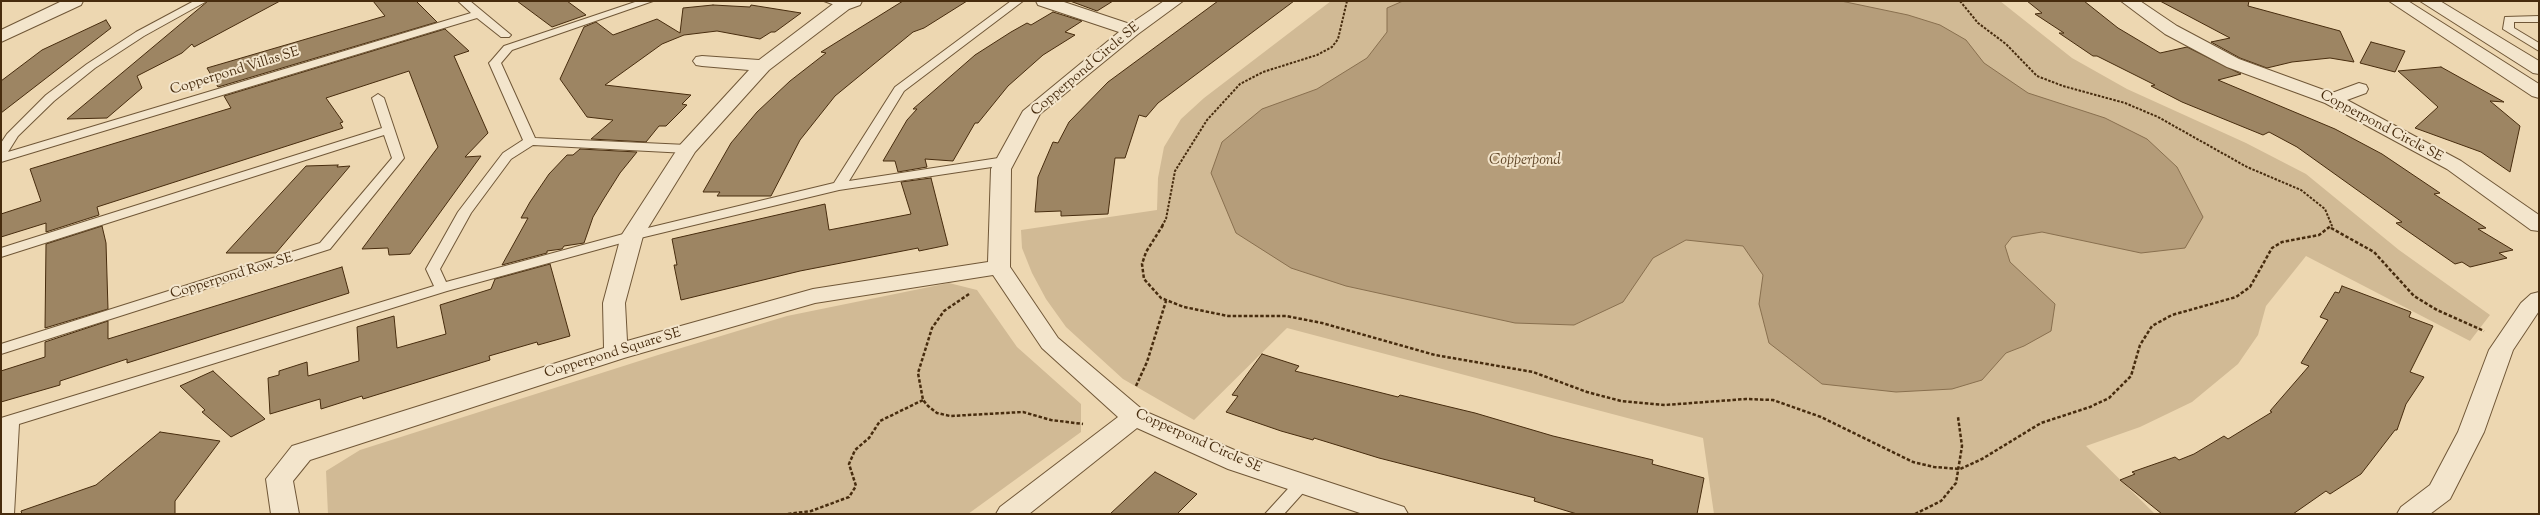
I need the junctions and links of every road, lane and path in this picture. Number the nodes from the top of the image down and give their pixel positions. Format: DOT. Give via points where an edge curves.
graph roads {
  1 [pos="75,1"];
  2 [pos="202,1"];
  3 [pos="463,1"];
  4 [pos="648,1"];
  5 [pos="1018,1"];
  6 [pos="1044,1"];
  7 [pos="1175,1"];
  8 [pos="1347,1"];
  9 [pos="1960,1"];
  10 [pos="2129,1"];
  11 [pos="2397,1"];
  12 [pos="2428,1"];
  13 [pos="842,2"];
  14 [pos="479,14"];
  15 [pos="2539,19"];
  16 [pos="1132,30"];
  17 [pos="505,35"];
  18 [pos="2,36"];
  19 [pos="2539,48"];
  20 [pos="702,62"];
  21 [pos="763,66"];
  22 [pos="2539,70"];
  23 [pos="2359,89"];
  24 [pos="2539,92"];
  25 [pos="378,98"];
  26 [pos="2332,98"];
  27 [pos="388,130"];
  28 [pos="530,141"];
  29 [pos="687,149"];
  30 [pos="1,153"];
  31 [pos="1,158"];
  32 [pos="1005,161"];
  33 [pos="839,186"];
  34 [pos="2539,225"];
  35 [pos="2331,228"];
  36 [pos="632,236"];
  37 [pos="1,253"];
  38 [pos="999,267"];
  39 [pos="442,288"];
  40 [pos="971,293"];
  41 [pos="2539,299"];
  42 [pos="1166,301"];
  43 [pos="2507,341"];
  44 [pos="1,349"];
  45 [pos="616,352"];
  46 [pos="1131,390"];
  47 [pos="923,400"];
  48 [pos="1135,417"];
  49 [pos="1958,417"];
  50 [pos="6,422"];
  51 [pos="1083,424"];
  52 [pos="1960,469"];
  53 [pos="1302,484"];
  54 [pos="5,514"];
  55 [pos="285,514"];
  56 [pos="788,514"];
  57 [pos="1010,514"];
  58 [pos="1274,514"];
  59 [pos="1394,514"];
  60 [pos="1915,514"];
  61 [pos="2411,514"];
  1 -- 18 [label="street"];
  2 -- 30 [label="lane" via="140,34 91,66 50,98 13,134"];
  3 -- 14 [label="lane"];
  4 -- 28 [label="lane" via="508,48 495,63"];
  5 -- 33 [label="lane" via="899,89"];
  6 -- 16 [label="street"];
  7 -- 16 [label="street, Copperpond Circle SE"];
  8 -- 42 [label="path" via="1338,39 1332,47 1317,55 1263,72 1240,84 1211,115 1185,152 1175,171 1166,219 1146,252 1142,264 1144,279"];
  9 -- 35 [label="path" via="1978,23 2006,44 2037,76 2125,103 2151,114 2247,167 2301,190 2325,209 2331,219"];
  10 -- 26 [label="street, Copperpond Circle SE" via="2171,30 2233,63"];
  11 -- 24 [label="street"];
  12 -- 22 [label="street"];
  13 -- 21 [label="street"];
  14 -- 17 [label="lane"];
  14 -- 31 [label="lane, Copperpond Villas SE"];
  15 -- 19 [label="lane" via="2509,20 2508,29"];
  16 -- 32 [label="street, Copperpond Circle SE" via="1032,111"];
  20 -- 21 [label="street"];
  21 -- 29 [label="street"];
  23 -- 26 [label="street"];
  25 -- 27 [label="lane, Copperpond Row SE"];
  26 -- 34 [label="street, Copperpond Circle SE" via="2454,165"];
  27 -- 37 [label="lane"];
  27 -- 44 [label="lane, Copperpond Row SE" via="398,158 325,246 288,260"];
  28 -- 29 [label="lane"];
  28 -- 39 [label="lane" via="507,156 465,212 433,269"];
  29 -- 36 [label="street"];
  32 -- 33 [label="lane"];
  32 -- 38 [label="street, Copperpond Circle SE" via="1001,169"];
  33 -- 36 [label="lane"];
  35 -- 43 [label="path" via="2374,252 2401,284 2419,299"];
  35 -- 52 [label="path" via="2319,235 2282,242 2272,248 2250,287 2241,295 2172,315 2152,326 2140,346 2131,376 2109,398 2041,423 1982,459"];
  36 -- 39 [label="lane"];
  36 -- 45 [label="street" via="614,303"];
  38 -- 45 [label="street, Copperpond Square SE" via="813,296"];
  38 -- 48 [label="street, Copperpond Circle SE" via="1050,343"];
  39 -- 50 [label="lane"];
  40 -- 47 [label="path" via="944,311 932,328 919,370"];
  41 -- 43 [label="street" via="2529,308"];
  42 -- 46 [label="path" via="1139,382"];
  42 -- 52 [label="path" via="1228,316 1286,316 1322,323 1435,355 1533,372 1587,392 1621,401 1665,405 1746,399 1773,400 1816,415 1913,462"];
  43 -- 61 [label="street" via="2487,382 2471,432 2440,492"];
  45 -- 55 [label="street, Copperpond Square SE" via="301,453 279,479"];
  47 -- 51 [label="path" via="932,410 945,415 1023,412 1051,420"];
  47 -- 56 [label="path" via="880,421 869,438 855,450 849,464 856,486 849,497 811,511"];
  48 -- 53 [label="street, Copperpond Circle SE" via="1237,462"];
  48 -- 57 [label="street"];
  49 -- 52 [label="path" via="1962,446"];
  50 -- 54 [label="lane"];
  52 -- 60 [label="path" via="1950,494 1929,509"];
  53 -- 58 [label="lane"];
  53 -- 59 [label="street, Copperpond Circle SE"];
}
